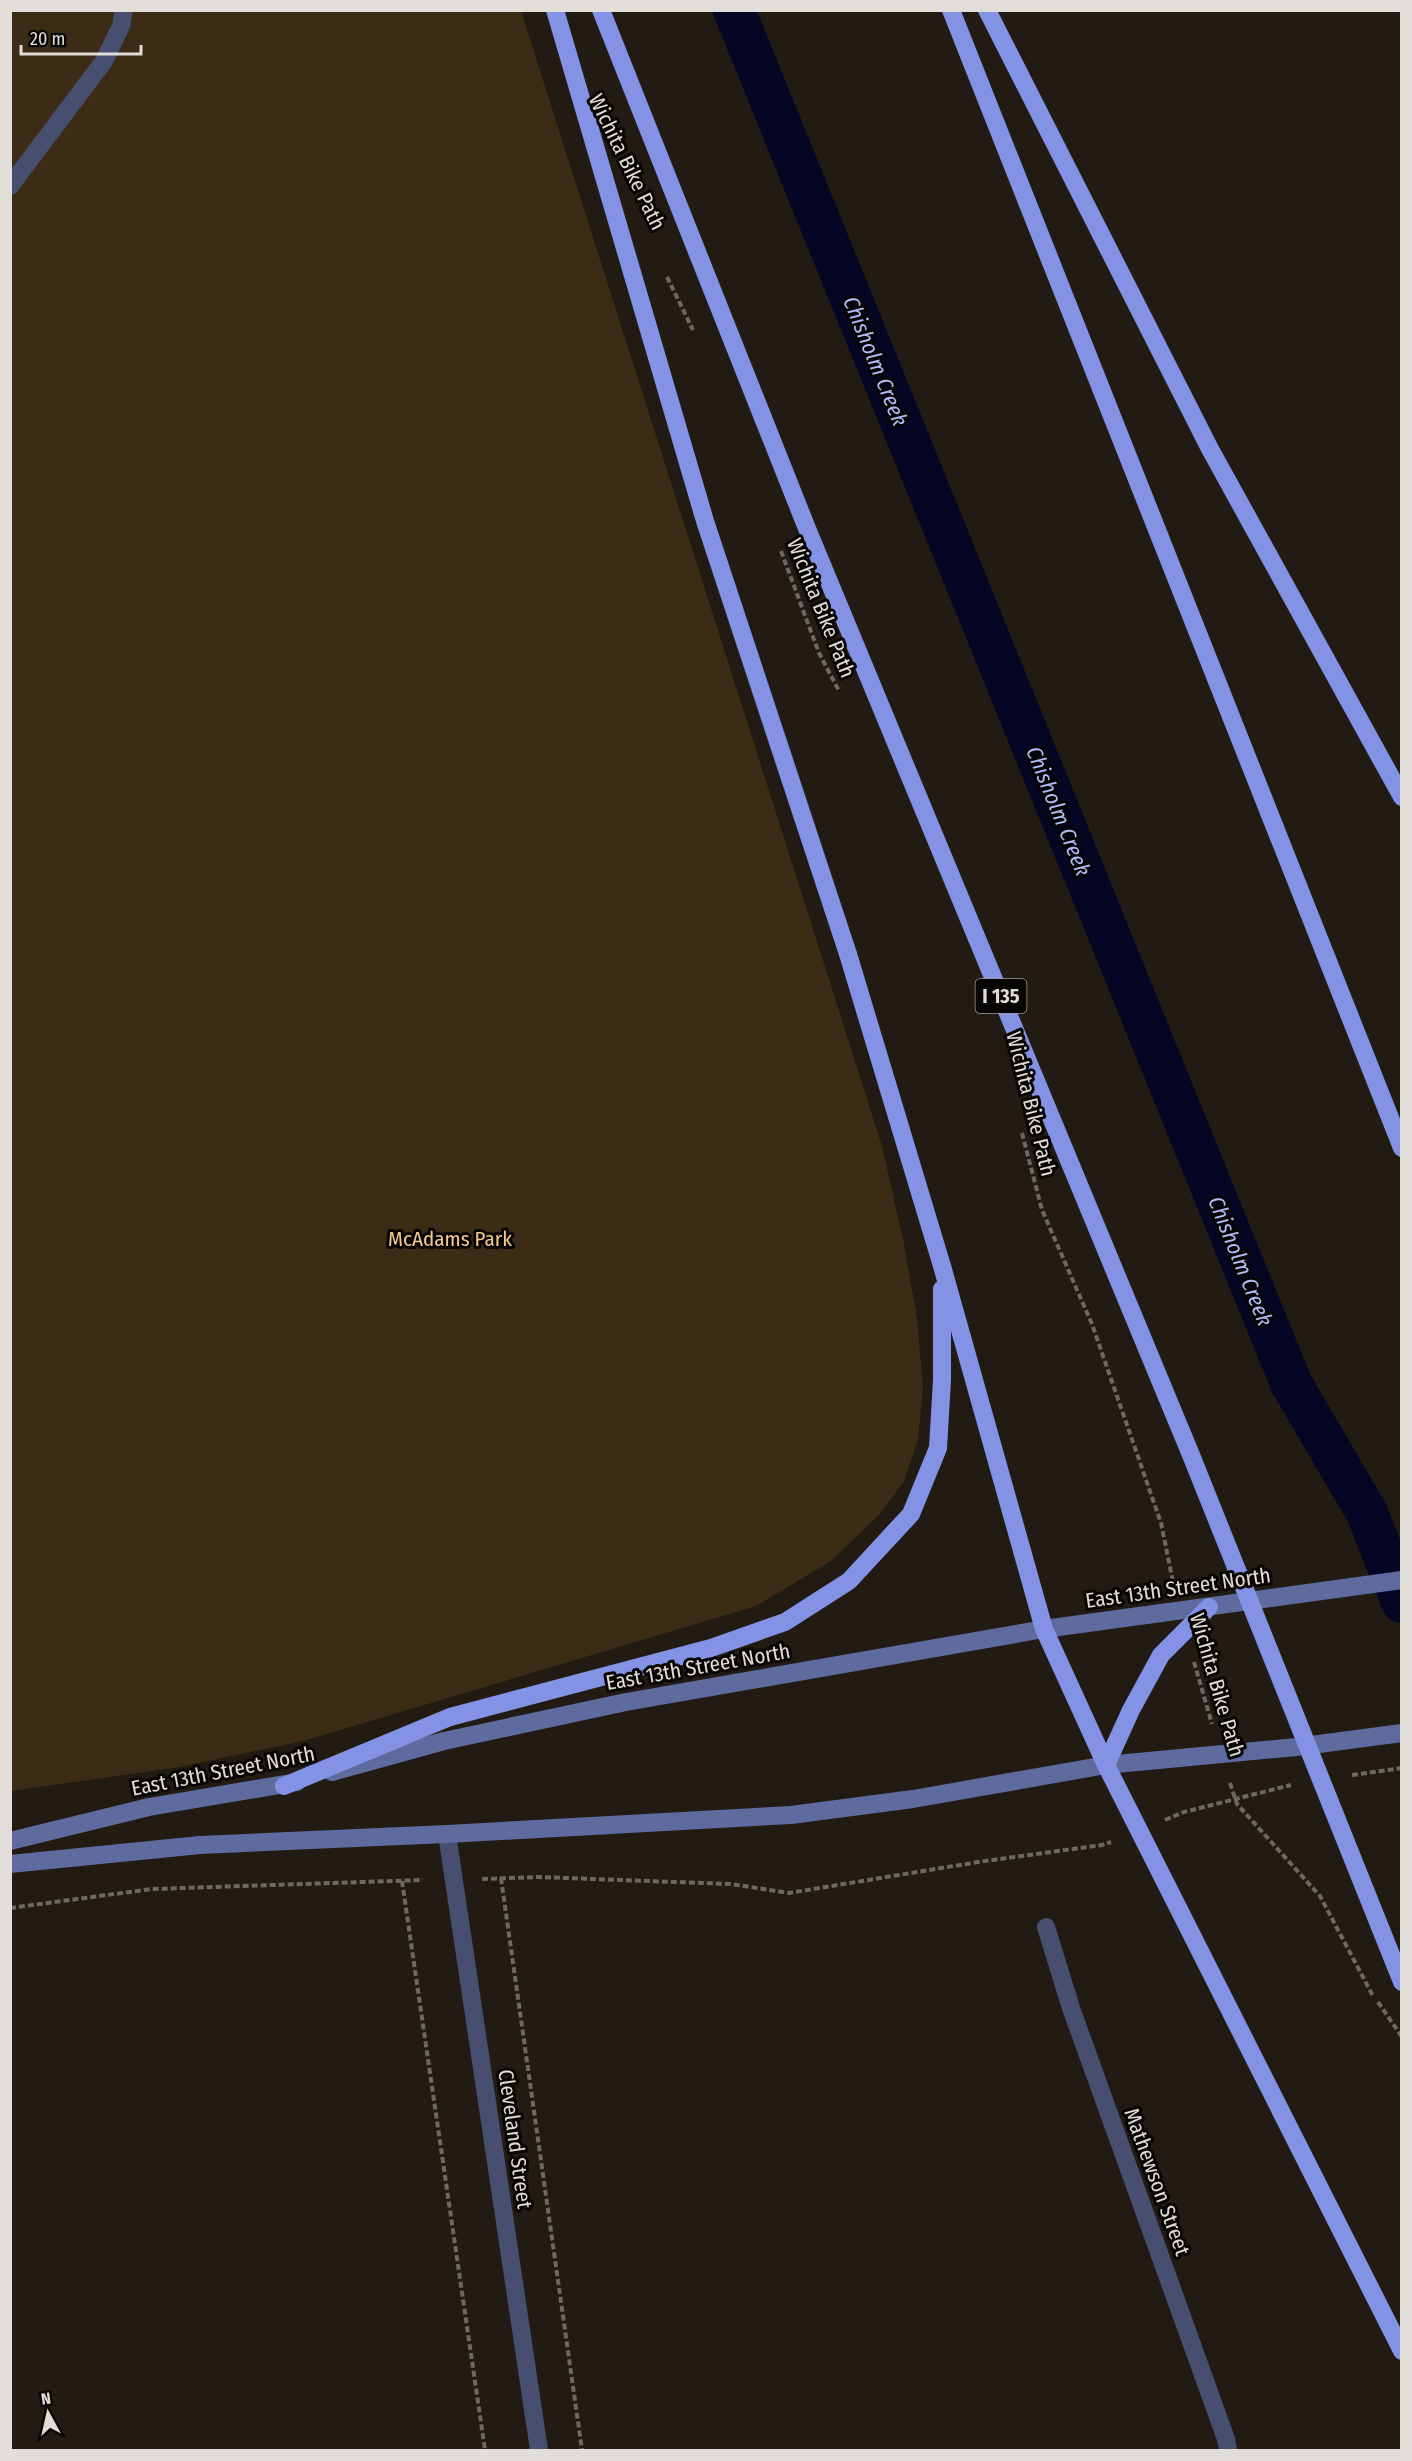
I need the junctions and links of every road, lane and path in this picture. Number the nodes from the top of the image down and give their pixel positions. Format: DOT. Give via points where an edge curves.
graph roads {
  1 [pos="124,10"];
  2 [pos="555,10"];
  3 [pos="601,10"];
  4 [pos="951,10"];
  5 [pos="987,10"];
  6 [pos="10,186"];
  7 [pos="662,267"];
  8 [pos="694,331"];
  9 [pos="777,541"];
  10 [pos="841,694"];
  11 [pos="1401,797"];
  12 [pos="1022,1132"];
  13 [pos="1401,1148"];
  14 [pos="942,1266"];
  15 [pos="1401,1580"];
  16 [pos="1209,1607"];
  17 [pos="1180,1612"];
  18 [pos="1044,1629"];
  19 [pos="1185,1633"];
  20 [pos="1401,1733"];
  21 [pos="1220,1754"];
  22 [pos="1106,1765"];
  23 [pos="284,1786"];
  24 [pos="447,1834"];
  25 [pos="10,1841"];
  26 [pos="978,1862"];
  27 [pos="10,1864"];
  28 [pos="501,1878"];
  29 [pos="454,1879"];
  30 [pos="402,1881"];
  31 [pos="10,1908"];
  32 [pos="1046,1927"];
  33 [pos="1401,1982"];
  34 [pos="1401,2037"];
  35 [pos="1401,2350"];
  36 [pos="485,2451"];
  37 [pos="539,2451"];
  38 [pos="582,2451"];
  39 [pos="1228,2451"];
  1 -- 6 [label="street" via="121,26 104,61"];
  2 -- 14 [label="highway, bridge" via="705,521 848,954"];
  3 -- 33 [label="highway, I 135, bridge" via="811,537 1191,1455"];
  4 -- 13 [label="highway"];
  5 -- 11 [label="highway" via="1210,449"];
  7 -- 8 [label="path"];
  9 -- 10 [label="path, Wichita Bike Path" via="819,653"];
  12 -- 17 [label="path, Wichita Bike Path" via="1042,1210 1092,1324 1161,1524"];
  14 -- 18 [label="highway"];
  14 -- 23 [label="highway" via="938,1448 911,1514 849,1581 785,1622 711,1648 450,1717"];
  15 -- 16 [label="main road, East 13th Street North"];
  16 -- 17 [label="main road, East 13th Street North"];
  16 -- 19 [label="highway"];
  17 -- 18 [label="main road, East 13th Street North"];
  18 -- 22 [label="highway"];
  18 -- 23 [label="main road, East 13th Street North" via="627,1702 444,1742"];
  19 -- 21 [label="path, Wichita Bike Path"];
  19 -- 22 [label="highway" via="1161,1655"];
  20 -- 21 [label="main road"];
  21 -- 22 [label="main road"];
  21 -- 34 [label="path, Wichita Bike Path" via="1237,1804 1320,1896 1368,1989"];
  22 -- 24 [label="main road" via="913,1799 791,1815"];
  22 -- 35 [label="highway"];
  23 -- 25 [label="main road, East 13th Street North" via="149,1807"];
  24 -- 27 [label="main road" via="200,1845"];
  24 -- 29 [label="street, Cleveland Street"];
  26 -- 28 [label="path" via="789,1893 731,1884"];
  28 -- 29 [label="path"];
  28 -- 38 [label="path"];
  29 -- 30 [label="path"];
  29 -- 37 [label="street, Cleveland Street"];
  30 -- 31 [label="path" via="152,1889"];
  30 -- 36 [label="path"];
  32 -- 39 [label="street, Mathewson Street"];
}
